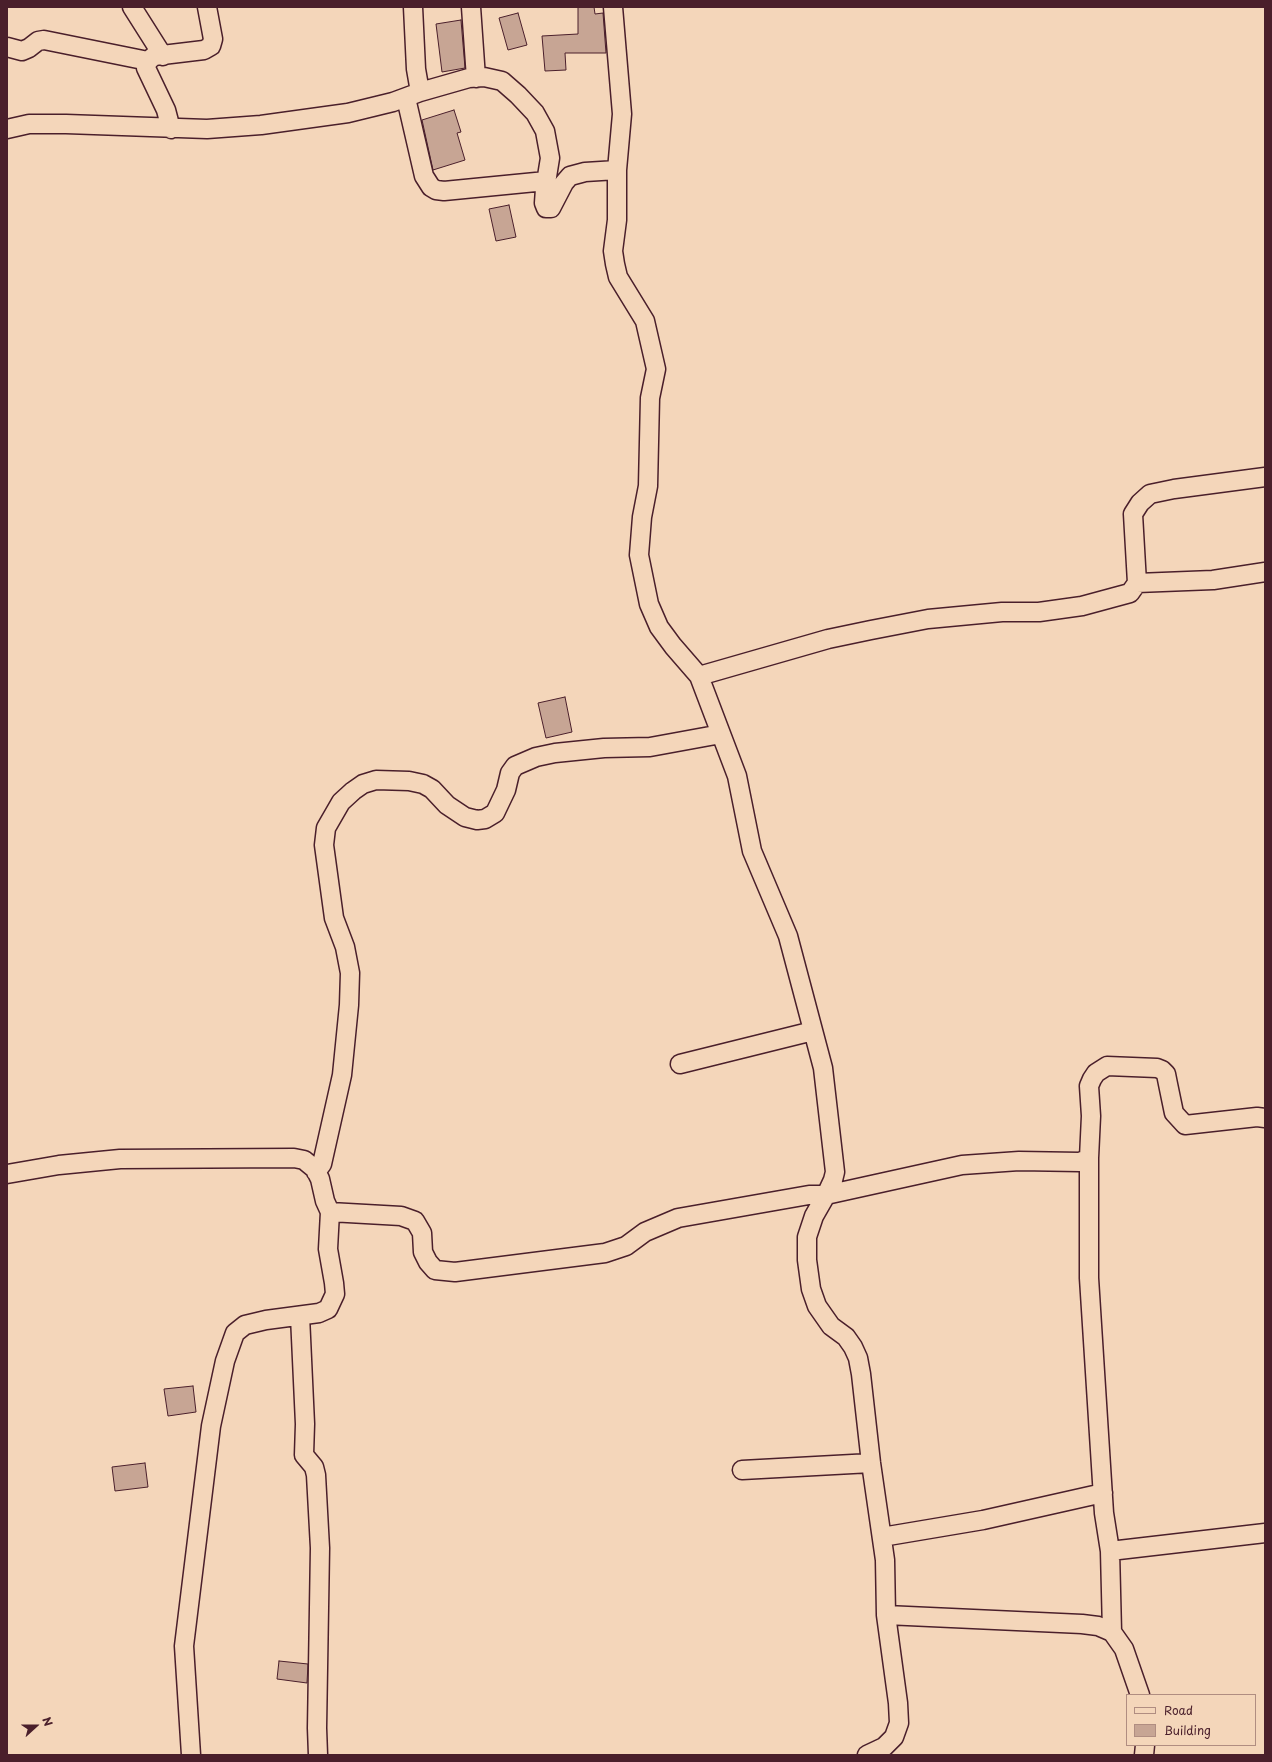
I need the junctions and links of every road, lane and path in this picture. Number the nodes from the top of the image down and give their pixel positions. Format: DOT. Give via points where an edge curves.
graph roads {
  1 [pos="132,7"];
  2 [pos="207,7"];
  3 [pos="413,7"];
  4 [pos="471,7"];
  5 [pos="614,7"];
  6 [pos="7,48"];
  7 [pos="156,59"];
  8 [pos="476,78"];
  9 [pos="413,95"];
  10 [pos="7,129"];
  11 [pos="171,129"];
  12 [pos="617,170"];
  13 [pos="546,181"];
  14 [pos="1265,477"];
  15 [pos="1265,572"];
  16 [pos="1137,583"];
  17 [pos="699,676"];
  18 [pos="721,734"];
  19 [pos="813,1031"];
  20 [pos="680,1064"];
  21 [pos="1265,1118"];
  22 [pos="1089,1158"];
  23 [pos="316,1172"];
  24 [pos="7,1174"];
  25 [pos="826,1195"];
  26 [pos="330,1212"];
  27 [pos="300,1316"];
  28 [pos="871,1463"];
  29 [pos="742,1470"];
  30 [pos="1103,1493"];
  31 [pos="1265,1533"];
  32 [pos="882,1537"];
  33 [pos="1110,1551"];
  34 [pos="886,1615"];
  35 [pos="1112,1632"];
  36 [pos="1140,1694"];
  37 [pos="191,1755"];
  38 [pos="318,1755"];
  39 [pos="867,1755"];
  1 -- 7 [label="street"];
  2 -- 7 [label="street" via="213,39 211,46 204,50"];
  3 -- 9 [label="street" via="416,69"];
  4 -- 8 [label="street"];
  5 -- 12 [label="street" via="622,114"];
  6 -- 7 [label="street" via="22,51 44,40"];
  7 -- 11 [label="street" via="146,68 166,110"];
  8 -- 9 [label="street"];
  8 -- 13 [label="street" via="502,81 535,113 545,132 550,158"];
  9 -- 11 [label="street" via="348,113 207,130"];
  9 -- 13 [label="street" via="424,176 431,187 444,191"];
  10 -- 11 [label="street" via="29,124 66,124"];
  12 -- 13 [label="street" via="584,172 570,176 548,209 544,203"];
  12 -- 17 [label="street" via="613,251 615,264 618,277 645,321 656,369 650,398 648,486 639,555 649,604 659,627"];
  14 -- 16 [label="street" via="1150,494 1133,514"];
  15 -- 16 [label="street" via="1212,580"];
  16 -- 17 [label="street" via="1130,593 1082,606 921,621 828,639"];
  17 -- 18 [label="street"];
  18 -- 19 [label="street" via="737,776 752,851 788,936"];
  18 -- 23 [label="street" via="650,747 604,748 536,757 514,766 495,813 485,819 465,817 447,805 432,789 409,780 376,780 363,784 341,802 326,828 324,845 334,918 345,946 350,973 350,1005 342,1074 322,1164"];
  19 -- 20 [label="street"];
  19 -- 25 [label="street" via="823,1068 835,1172"];
  21 -- 22 [label="street" via="1185,1125 1174,1114 1167,1079 1162,1070 1107,1066 1096,1073 1089,1086"];
  22 -- 25 [label="street" via="1080,1162 1019,1160 962,1165"];
  22 -- 30 [label="street" via="1089,1278"];
  23 -- 24 [label="street" via="304,1160 294,1158 128,1159 59,1165"];
  23 -- 26 [label="street"];
  25 -- 26 [label="street" via="809,1195 678,1218 646,1232 626,1246 605,1253 455,1272 435,1270 428,1262 423,1252 422,1234 415,1221 401,1216"];
  25 -- 28 [label="street" via="814,1216 808,1236 807,1260 811,1289 817,1306 832,1326 846,1337 858,1358"];
  26 -- 27 [label="street" via="328,1249 335,1294 328,1309"];
  27 -- 37 [label="street" via="245,1324 235,1333 225,1361 211,1426 184,1646"];
  27 -- 38 [label="street" via="304,1455 314,1467 316,1474 319,1526"];
  28 -- 29 [label="street"];
  28 -- 32 [label="street"];
  30 -- 32 [label="street" via="983,1520"];
  30 -- 33 [label="street"];
  31 -- 33 [label="street"];
  32 -- 34 [label="street"];
  33 -- 35 [label="street"];
  34 -- 35 [label="street" via="1082,1624 1098,1626"];
  34 -- 39 [label="street" via="899,1723 894,1737 884,1747"];
  35 -- 36 [label="street" via="1124,1648"];
}
